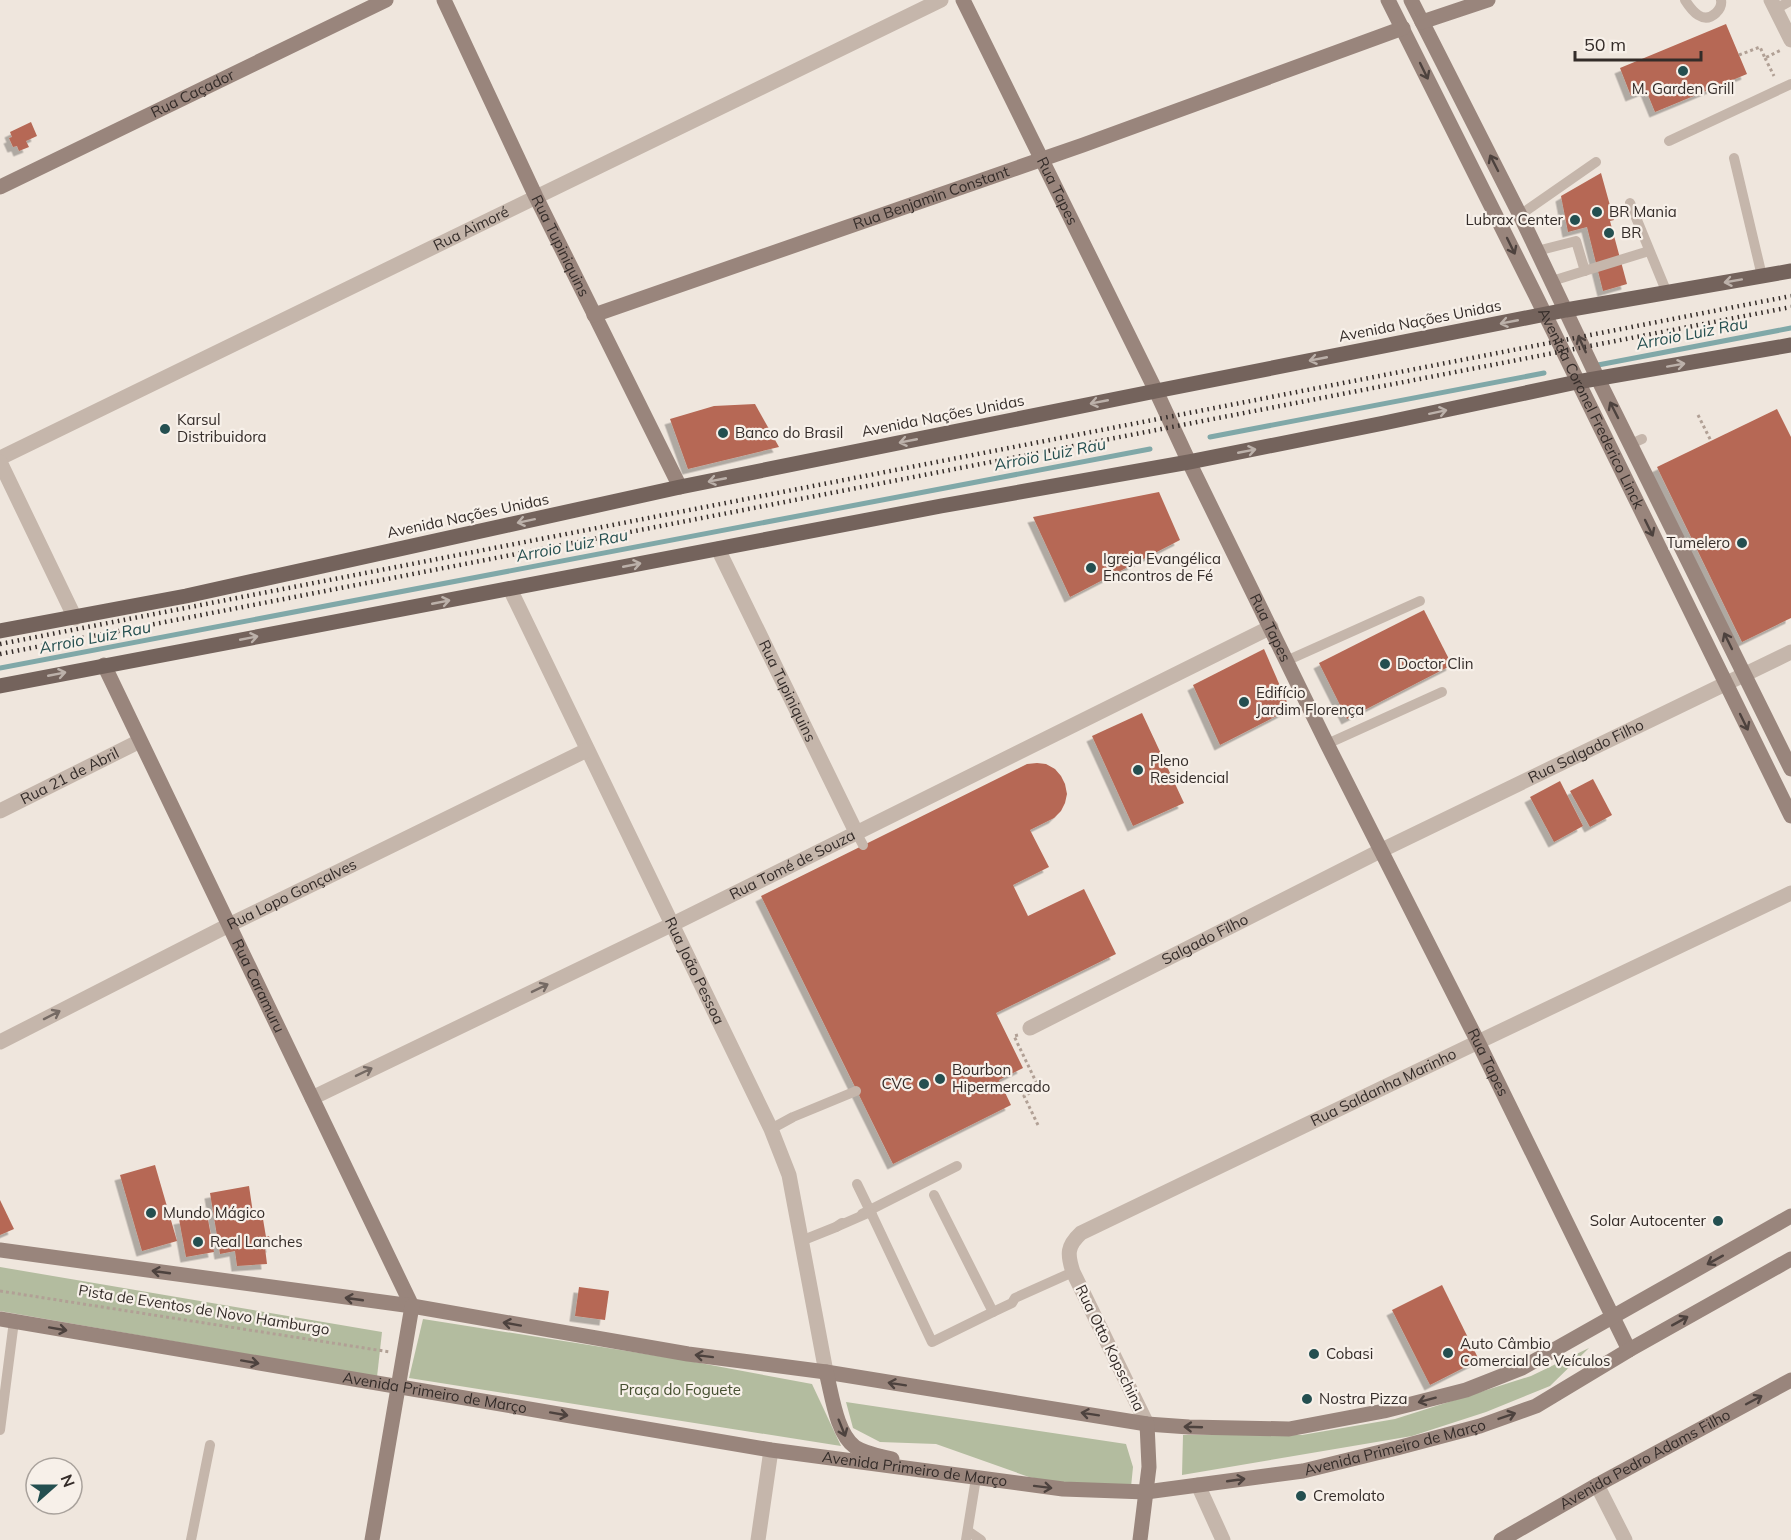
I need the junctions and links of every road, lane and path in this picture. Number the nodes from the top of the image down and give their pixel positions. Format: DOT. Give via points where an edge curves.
graph roads {
  1 [pos="386,0"];
  2 [pos="444,0"];
  3 [pos="941,0"];
  4 [pos="963,0"];
  5 [pos="1388,0"];
  6 [pos="1411,0"];
  7 [pos="1488,0"];
  8 [pos="1686,0"];
  9 [pos="1721,0"];
  10 [pos="1790,1"];
  11 [pos="1774,4"];
  12 [pos="1422,22"];
  13 [pos="1403,28"];
  14 [pos="1788,37"];
  15 [pos="1738,55"];
  16 [pos="1765,58"];
  17 [pos="1791,84"];
  18 [pos="1780,89"];
  19 [pos="1669,141"];
  20 [pos="1734,158"];
  21 [pos="1042,160"];
  22 [pos="1596,162"];
  23 [pos="0,187"];
  24 [pos="536,197"];
  25 [pos="1630,203"];
  26 [pos="1520,215"];
  27 [pos="1538,251"];
  28 [pos="1649,252"];
  29 [pos="1585,271"];
  30 [pos="1791,271"];
  31 [pos="1762,276"];
  32 [pos="1552,281"];
  33 [pos="1667,293"];
  34 [pos="1566,310"];
  35 [pos="594,315"];
  36 [pos="1545,315"];
  37 [pos="1791,345"];
  38 [pos="1598,379"];
  39 [pos="1577,382"];
  40 [pos="1156,391"];
  41 [pos="1698,415"];
  42 [pos="1711,441"];
  43 [pos="0,460"];
  44 [pos="1189,462"];
  45 [pos="680,488"];
  46 [pos="718,549"];
  47 [pos="1694,572"];
  48 [pos="1675,582"];
  49 [pos="510,589"];
  50 [pos="1420,601"];
  51 [pos="75,618"];
  52 [pos="1271,627"];
  53 [pos="0,631"];
  54 [pos="1791,652"];
  55 [pos="1286,661"];
  56 [pos="104,665"];
  57 [pos="1745,676"];
  58 [pos="1726,685"];
  59 [pos="0,686"];
  60 [pos="1442,692"];
  61 [pos="140,741"];
  62 [pos="1327,744"];
  63 [pos="587,750"];
  64 [pos="1791,769"];
  65 [pos="0,811"];
  66 [pos="1791,816"];
  67 [pos="860,838"];
  68 [pos="1380,850"];
  69 [pos="1791,893"];
  70 [pos="673,924"];
  71 [pos="229,925"];
  72 [pos="1030,1028"];
  73 [pos="1478,1041"];
  74 [pos="0,1042"];
  75 [pos="856,1090"];
  76 [pos="312,1098"];
  77 [pos="1038,1125"];
  78 [pos="771,1129"];
  79 [pos="957,1166"];
  80 [pos="857,1184"];
  81 [pos="934,1195"];
  82 [pos="871,1213"];
  83 [pos="1791,1216"];
  84 [pos="1074,1240"];
  85 [pos="801,1241"];
  86 [pos="0,1250"];
  87 [pos="1791,1259"];
  88 [pos="1073,1272"];
  89 [pos="0,1291"];
  90 [pos="412,1306"];
  91 [pos="993,1312"];
  92 [pos="1614,1317"];
  93 [pos="7,1320"];
  94 [pos="1629,1350"];
  95 [pos="404,1354"];
  96 [pos="5,1358"];
  97 [pos="826,1372"];
  98 [pos="1791,1380"];
  99 [pos="398,1387"];
  100 [pos="1147,1424"];
  101 [pos="0,1430"];
  102 [pos="210,1445"];
  103 [pos="771,1450"];
  104 [pos="973,1478"];
  105 [pos="1198,1485"];
  106 [pos="1597,1485"];
  107 [pos="1146,1492"];
  108 [pos="967,1535"];
  109 [pos="191,1540"];
  110 [pos="372,1540"];
  111 [pos="758,1540"];
  112 [pos="981,1540"];
  113 [pos="1140,1540"];
  114 [pos="1223,1540"];
  115 [pos="1501,1540"];
  116 [pos="1625,1540"];
  1 -- 23 [label="main road, Rua Caçador"];
  2 -- 24 [label="main road, Rua Tupiniquins"];
  3 -- 24 [label="street, Rua Aimoré"];
  4 -- 21 [label="main road, Rua Tapes"];
  5 -- 13 [label="main road, Avenida Coronel Frederico Linck"];
  6 -- 12 [label="main road, Avenida Coronel Frederico Linck"];
  7 -- 12 [label="main road"];
  8 -- 9 [label="lane" via="1700,17 1708,18 1722,6"];
  10 -- 11 [label="lane"];
  11 -- 14 [label="street"];
  12 -- 13 [label="main road, Rua Benjamin Constant" via="1410,17"];
  26 -- 12 [label="main road, Avenida Coronel Frederico Linck, one-way"];
  13 -- 21 [label="main road, Rua Benjamin Constant"];
  13 -- 36 [label="main road, Avenida Coronel Frederico Linck, one-way"];
  14 -- 16 [label="path"];
  15 -- 16 [label="path" via="1760,47"];
  16 -- 18 [label="path"];
  17 -- 18 [label="lane"];
  18 -- 19 [label="lane"];
  20 -- 31 [label="lane"];
  21 -- 35 [label="main road, Rua Benjamin Constant"];
  21 -- 40 [label="main road, Rua Tapes"];
  22 -- 26 [label="lane"];
  24 -- 35 [label="main road, Rua Tupiniquins"];
  24 -- 43 [label="street, Rua Aimoré"];
  25 -- 28 [label="lane"];
  26 -- 27 [label="main road, Avenida Coronel Frederico Linck"];
  27 -- 29 [label="lane" via="1576,241"];
  27 -- 32 [label="main road, Avenida Coronel Frederico Linck"];
  28 -- 29 [label="lane"];
  28 -- 33 [label="lane"];
  29 -- 32 [label="lane"];
  30 -- 31 [label="main road, Avenida Nações Unidas"];
  31 -- 33 [label="main road, Avenida Nações Unidas, one-way"];
  32 -- 34 [label="main road, Avenida Coronel Frederico Linck"];
  33 -- 34 [label="main road, Avenida Nações Unidas"];
  34 -- 36 [label="main road, Avenida Nações Unidas"];
  38 -- 34 [label="main road, Avenida Coronel Frederico Linck, one-way"];
  35 -- 45 [label="main road, Rua Tupiniquins"];
  36 -- 39 [label="main road, Avenida Coronel Frederico Linck"];
  36 -- 40 [label="main road, Avenida Nações Unidas, one-way"];
  38 -- 37 [label="main road, one-way"];
  38 -- 39 [label="main road"];
  47 -- 38 [label="main road, Avenida Coronel Frederico Linck, one-way" via="1637,442"];
  44 -- 39 [label="main road, one-way"];
  39 -- 48 [label="main road, Avenida Coronel Frederico Linck, one-way"];
  40 -- 44 [label="main road, Rua Tapes"];
  40 -- 45 [label="main road, Avenida Nações Unidas, one-way"];
  41 -- 42 [label="path"];
  43 -- 51 [label="street"];
  44 -- 46 [label="main road"];
  44 -- 52 [label="main road, Rua Tapes"];
  45 -- 51 [label="main road, Avenida Nações Unidas, one-way"];
  49 -- 46 [label="main road, one-way"];
  46 -- 67 [label="street, Rua Tupiniquins"];
  47 -- 48 [label="main road"];
  57 -- 47 [label="main road, Avenida Coronel Frederico Linck, one-way"];
  48 -- 58 [label="main road, Avenida Coronel Frederico Linck"];
  56 -- 49 [label="main road, one-way"];
  49 -- 63 [label="street, Rua João Pessoa"];
  50 -- 55 [label="lane"];
  51 -- 53 [label="main road, Avenida Nações Unidas"];
  52 -- 55 [label="main road, Rua Tapes"];
  52 -- 67 [label="street, Rua Tomé de Souza"];
  54 -- 57 [label="street, Rua Salgado Filho"];
  55 -- 62 [label="main road, Rua Tapes"];
  59 -- 56 [label="main road, one-way"];
  56 -- 61 [label="main road, Rua Caramuru"];
  57 -- 58 [label="street, Rua Salgado Filho"];
  57 -- 64 [label="main road, Avenida Coronel Frederico Linck"];
  58 -- 66 [label="main road, Avenida Coronel Frederico Linck, one-way"];
  58 -- 68 [label="street, Rua Salgado Filho"];
  60 -- 62 [label="lane"];
  61 -- 65 [label="street, Rua 21 de Abril"];
  61 -- 71 [label="main road, Rua Caramuru"];
  62 -- 68 [label="main road, Rua Tapes"];
  63 -- 70 [label="street, Rua João Pessoa"];
  63 -- 71 [label="street, Rua Lopo Gonçalves"];
  67 -- 70 [label="street, Rua Tomé de Souza"];
  68 -- 72 [label="street, Salgado Filho"];
  68 -- 73 [label="main road, Rua Tapes"];
  69 -- 73 [label="street, Rua Saldanha Marinho"];
  76 -- 70 [label="street, Rua Tomé de Souza, one-way"];
  70 -- 78 [label="street, Rua João Pessoa"];
  74 -- 71 [label="street, Rua Lopo Gonçalves, one-way"];
  71 -- 76 [label="main road, Rua Caramuru"];
  72 -- 77 [label="path" via="1014,1036 1039,1088 1024,1096"];
  73 -- 84 [label="street, Rua Saldanha Marinho" via="1081,1233"];
  73 -- 92 [label="main road, Rua Tapes"];
  75 -- 78 [label="lane"];
  76 -- 90 [label="main road, Rua Caramuru"];
  78 -- 85 [label="street, Rua João Pessoa" via="789,1175"];
  79 -- 82 [label="lane"];
  80 -- 82 [label="lane"];
  81 -- 91 [label="lane"];
  82 -- 85 [label="lane"];
  82 -- 91 [label="lane" via="932,1342"];
  83 -- 92 [label="main road, one-way"];
  84 -- 88 [label="street, Rua Otto Kopschina" via="1068,1257"];
  85 -- 97 [label="street, Rua João Pessoa"];
  90 -- 86 [label="main road, one-way"];
  94 -- 87 [label="main road, Avenida Primeiro de Março, one-way"];
  88 -- 91 [label="lane"];
  88 -- 100 [label="street, Rua Otto Kopschina"];
  89 -- 95 [label="path, Pista de Eventos de Novo Hamburgo"];
  90 -- 95 [label="main road"];
  97 -- 90 [label="main road, one-way" via="688,1354"];
  92 -- 94 [label="main road, Rua Tapes"];
  92 -- 100 [label="main road, one-way" via="1522,1368 1466,1390 1384,1411 1288,1429"];
  93 -- 96 [label="lane"];
  93 -- 99 [label="main road, Avenida Primeiro de Março, one-way"];
  105 -- 94 [label="main road, Avenida Primeiro de Março, one-way" via="1303,1471 1480,1425 1536,1406"];
  95 -- 99 [label="main road"];
  96 -- 101 [label="lane"];
  100 -- 97 [label="main road, one-way"];
  97 -- 104 [label="main road, one-way" via="841,1428 856,1448"];
  106 -- 98 [label="main road, Avenida Pedro Adams Filho, one-way"];
  99 -- 103 [label="main road, Avenida Primeiro de Março, one-way"];
  99 -- 110 [label="main road"];
  100 -- 107 [label="main road, Rua Otto Kopschina"];
  102 -- 109 [label="lane"];
  103 -- 104 [label="main road, Avenida Primeiro de Março"];
  103 -- 111 [label="street"];
  104 -- 107 [label="main road, Avenida Primeiro de Março, one-way" via="1063,1489"];
  104 -- 108 [label="lane"];
  105 -- 107 [label="main road, Avenida Primeiro de Março"];
  105 -- 114 [label="street"];
  106 -- 115 [label="main road, Avenida Pedro Adams Filho"];
  106 -- 116 [label="street"];
  107 -- 113 [label="main road, Rua Otto Kopschina"];
  108 -- 112 [label="lane"];
}
